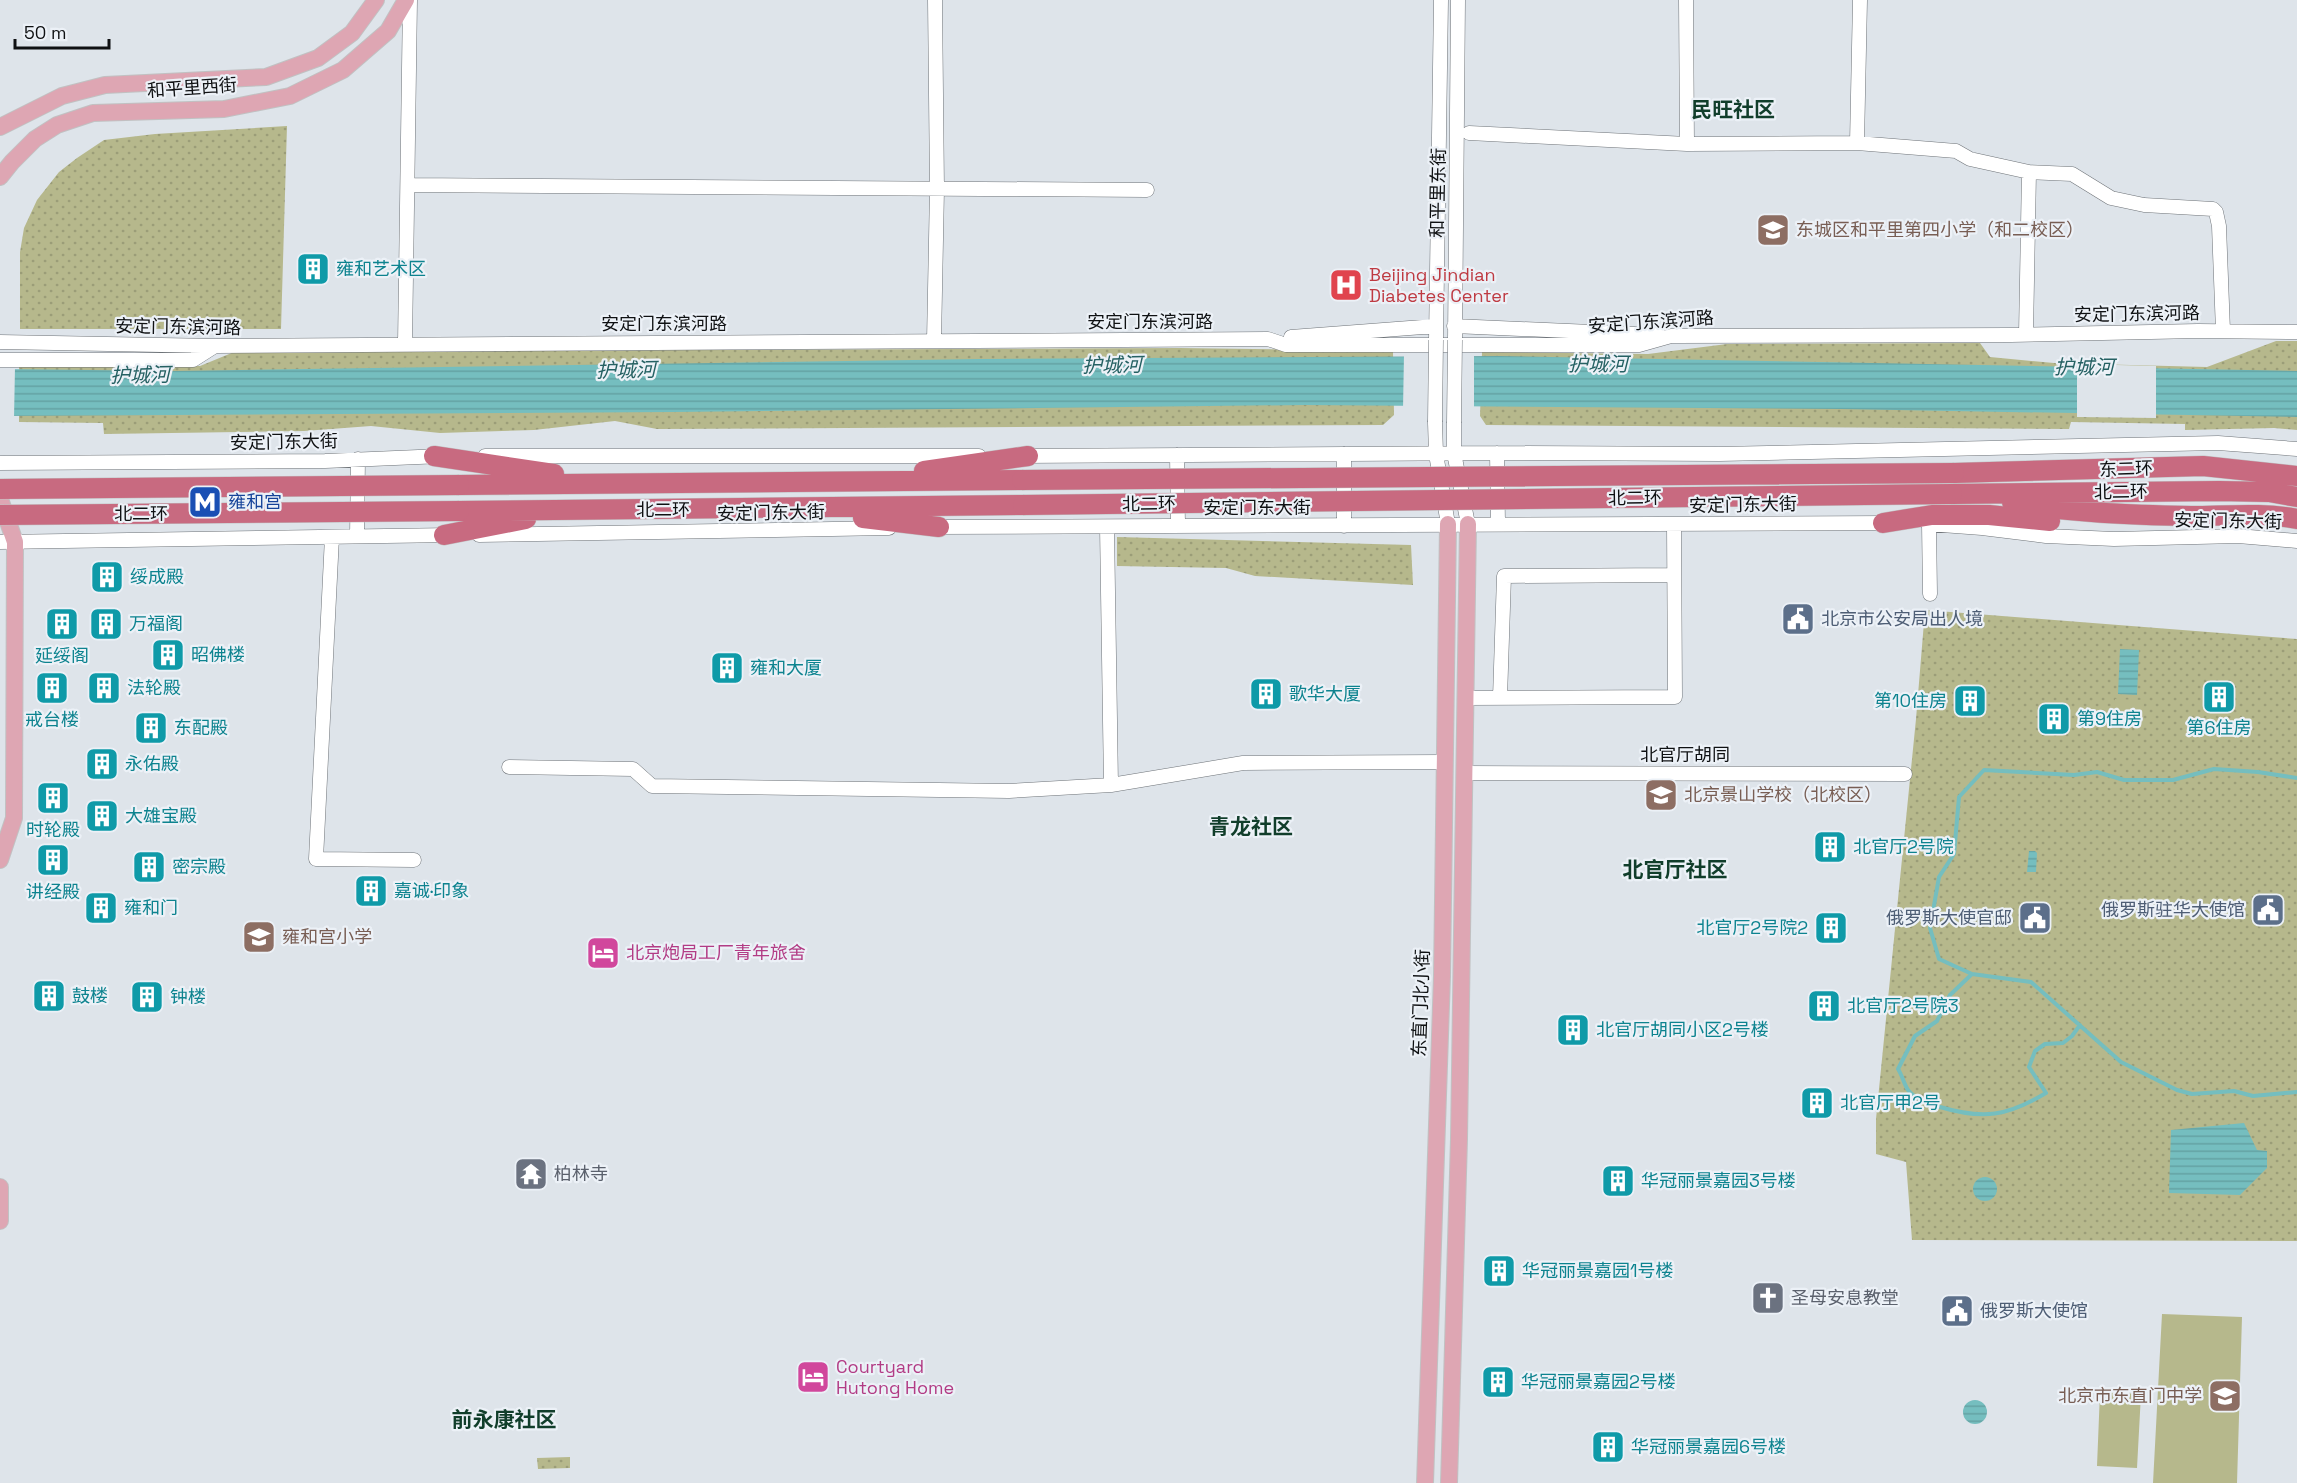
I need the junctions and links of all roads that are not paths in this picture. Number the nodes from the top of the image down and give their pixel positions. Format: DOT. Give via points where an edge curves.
graph roads {
  1 [pos="376,0"];
  2 [pos="408,0"];
  3 [pos="936,0"];
  4 [pos="1442,0"];
  5 [pos="1458,0"];
  6 [pos="1686,0"];
  7 [pos="1860,0"];
  8 [pos="0,127"];
  9 [pos="1469,133"];
  10 [pos="1857,142"];
  11 [pos="1687,144"];
  12 [pos="2029,172"];
  13 [pos="0,177"];
  14 [pos="408,185"];
  15 [pos="937,189"];
  16 [pos="1147,190"];
  17 [pos="2223,331"];
  18 [pos="2297,332"];
  19 [pos="1436,333"];
  20 [pos="1455,333"];
  21 [pos="2026,334"];
  22 [pos="1671,336"];
  23 [pos="1268,339"];
  24 [pos="934,341"];
  25 [pos="0,342"];
  26 [pos="405,344"];
  27 [pos="215,346"];
  28 [pos="0,360"];
  29 [pos="2297,449"];
  30 [pos="1454,453"];
  31 [pos="1497,453"];
  32 [pos="1344,454"];
  33 [pos="1436,454"];
  34 [pos="1719,454"];
  35 [pos="1177,455"];
  36 [pos="434,456"];
  37 [pos="1028,456"];
  38 [pos="358,459"];
  39 [pos="0,463"];
  40 [pos="2204,466"];
  41 [pos="2297,466"];
  42 [pos="1954,473"];
  43 [pos="2297,476"];
  44 [pos="850,482"];
  45 [pos="610,483"];
  46 [pos="0,489"];
  47 [pos="1960,495"];
  48 [pos="2297,497"];
  49 [pos="0,499"];
  50 [pos="789,508"];
  51 [pos="575,510"];
  52 [pos="0,515"];
  53 [pos="2191,516"];
  54 [pos="2297,519"];
  55 [pos="1716,523"];
  56 [pos="1883,523"];
  57 [pos="1448,524"];
  58 [pos="1468,524"];
  59 [pos="1498,524"];
  60 [pos="1674,524"];
  61 [pos="1929,524"];
  62 [pos="1107,526"];
  63 [pos="1178,526"];
  64 [pos="1344,526"];
  65 [pos="939,527"];
  66 [pos="357,536"];
  67 [pos="444,536"];
  68 [pos="332,537"];
  69 [pos="2297,541"];
  70 [pos="8,542"];
  71 [pos="1673,575"];
  72 [pos="1930,594"];
  73 [pos="1465,698"];
  74 [pos="1500,698"];
  75 [pos="1445,762"];
  76 [pos="509,768"];
  77 [pos="1464,773"];
  78 [pos="1905,774"];
  79 [pos="1111,785"];
  80 [pos="0,860"];
  81 [pos="414,860"];
  82 [pos="1442,976"];
  83 [pos="1462,976"];
  84 [pos="0,1187"];
  85 [pos="0,1221"];
  86 [pos="1425,1483"];
  87 [pos="1449,1483"];
  1 -- 8 [label="main road, 和平里西街" via="352,33 318,58 266,77 105,85 62,96"];
  2 -- 13 [label="main road, 和平里西街" via="388,31 343,70 290,96 224,109 93,113 57,124 35,138"];
  2 -- 14 [label="street"];
  3 -- 15 [label="street"];
  4 -- 19 [label="street, 和平里东街"];
  5 -- 20 [label="street, 和平里东街"];
  6 -- 11 [label="street"];
  7 -- 10 [label="street"];
  9 -- 11 [label="street"];
  10 -- 11 [label="street"];
  10 -- 12 [label="street" via="1956,151 1970,159"];
  12 -- 17 [label="street" via="2072,174 2111,198 2144,205 2213,209 2219,226"];
  12 -- 21 [label="street"];
  14 -- 15 [label="street"];
  14 -- 26 [label="street"];
  15 -- 16 [label="street"];
  15 -- 24 [label="street"];
  17 -- 18 [label="street, 安定门东滨河路"];
  17 -- 21 [label="street, 安定门东滨河路"];
  19 -- 23 [label="street"];
  19 -- 33 [label="street, 和平里东街, bridge"];
  20 -- 22 [label="street"];
  20 -- 30 [label="street, 和平里东街, bridge"];
  21 -- 22 [label="street, 安定门东滨河路"];
  22 -- 23 [label="street, 安定门东滨河路" via="1639,345 1286,345"];
  23 -- 24 [label="street, 安定门东滨河路"];
  24 -- 26 [label="street, 安定门东滨河路"];
  25 -- 27 [label="street, 安定门东滨河路"];
  26 -- 27 [label="street, 安定门东滨河路"];
  27 -- 28 [label="street" via="194,360"];
  29 -- 34 [label="street, 安定门东大街" via="2218,443"];
  30 -- 31 [label="street, 安定门东大街"];
  30 -- 33 [label="street, 安定门东大街"];
  30 -- 58 [label="street, 和平里东街"];
  31 -- 34 [label="street, 安定门东大街"];
  31 -- 59 [label="street"];
  32 -- 33 [label="street, 安定门东大街"];
  32 -- 35 [label="street, 安定门东大街"];
  32 -- 64 [label="street"];
  33 -- 57 [label="street, 和平里东街"];
  34 -- 55 [label="street"];
  35 -- 37 [label="street, 安定门东大街"];
  35 -- 63 [label="street"];
  36 -- 37 [label="street, 安定门东大街"];
  36 -- 38 [label="street, 安定门东大街"];
  36 -- 45 [label="highway"];
  37 -- 44 [label="highway"];
  38 -- 39 [label="street, 安定门东大街"];
  38 -- 66 [label="street"];
  40 -- 41 [label="highway"];
  40 -- 42 [label="highway, 东二环"];
  40 -- 43 [label="highway, 东二环"];
  42 -- 44 [label="highway, 北二环, bridge"];
  44 -- 45 [label="highway, 北二环"];
  45 -- 46 [label="highway, 北二环, bridge"];
  47 -- 48 [label="highway, 北二环" via="2219,490"];
  47 -- 50 [label="highway, 北二环, bridge"];
  47 -- 53 [label="highway" via="2079,512"];
  49 -- 70 [label="main road"];
  50 -- 51 [label="highway, 北二环"];
  50 -- 65 [label="highway"];
  51 -- 52 [label="highway, 北二环, bridge"];
  51 -- 67 [label="highway"];
  53 -- 54 [label="highway"];
  53 -- 56 [label="highway" via="2107,523 1932,515"];
  55 -- 56 [label="street, 安定门东大街"];
  55 -- 60 [label="street, 安定门东大街"];
  56 -- 61 [label="street, 安定门东大街"];
  57 -- 58 [label="street, 安定门东大街"];
  57 -- 64 [label="street, 安定门东大街"];
  57 -- 75 [label="main road, 东直门北小街"];
  58 -- 59 [label="street, 安定门东大街"];
  58 -- 73 [label="main road"];
  59 -- 60 [label="street, 安定门东大街"];
  60 -- 71 [label="street"];
  61 -- 69 [label="street, 安定门东大街" via="2114,539 2238,536"];
  61 -- 72 [label="street"];
  62 -- 63 [label="street, 安定门东大街"];
  62 -- 65 [label="street, 安定门东大街"];
  62 -- 79 [label="street"];
  63 -- 64 [label="street, 安定门东大街"];
  65 -- 67 [label="street, 安定门东大街"];
  66 -- 67 [label="street, 安定门东大街"];
  66 -- 68 [label="street, 安定门东大街"];
  68 -- 70 [label="street, 安定门东大街"];
  68 -- 81 [label="street" via="316,859"];
  70 -- 80 [label="main road" via="15,818"];
  71 -- 74 [label="street" via="1504,576"];
  71 -- 74 [label="street" via="1675,697"];
  73 -- 74 [label="street"];
  73 -- 77 [label="main road"];
  75 -- 79 [label="street" via="1243,763"];
  75 -- 82 [label="main road, 东直门北小街"];
  76 -- 79 [label="street" via="633,769 652,786 1009,791"];
  77 -- 78 [label="street, 北官厅胡同"];
  77 -- 83 [label="main road"];
  82 -- 83 [label="street"];
  82 -- 86 [label="main road, 东直门北小街"];
  83 -- 87 [label="main road"];
  84 -- 85 [label="main road"];
}
